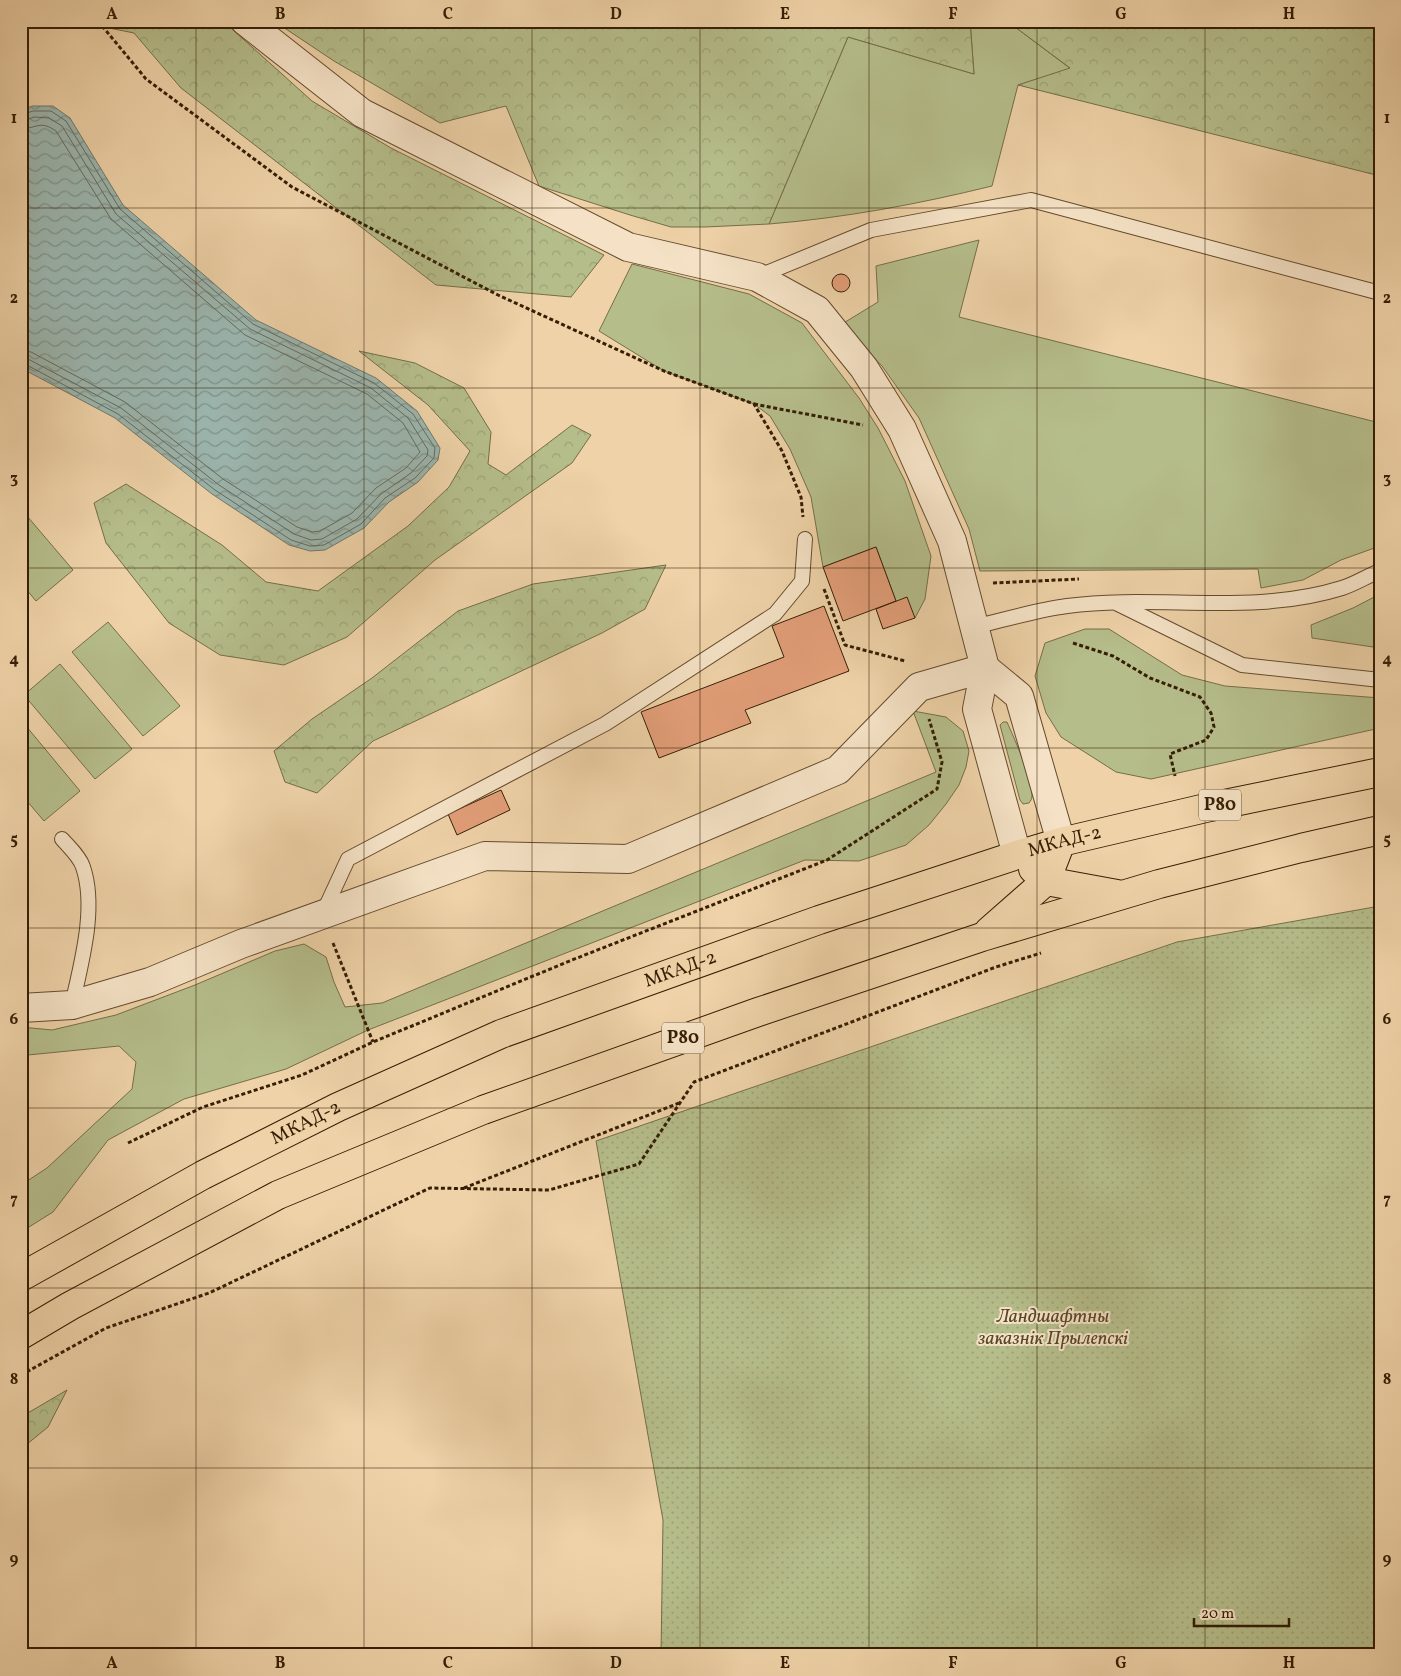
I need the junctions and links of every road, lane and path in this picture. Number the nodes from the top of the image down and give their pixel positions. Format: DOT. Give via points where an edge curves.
graph roads {
  1 [pos="30,21"];
  2 [pos="98,21"];
  3 [pos="246,21"];
  4 [pos="21,33"];
  5 [pos="757,277"];
  6 [pos="1380,293"];
  7 [pos="754,404"];
  8 [pos="869,426"];
  9 [pos="805,539"];
  10 [pos="1380,571"];
  11 [pos="1061,579"];
  12 [pos="822,583"];
  13 [pos="989,583"];
  14 [pos="1115,603"];
  15 [pos="974,627"];
  16 [pos="1073,643"];
  17 [pos="906,662"];
  18 [pos="985,668"];
  19 [pos="1380,680"];
  20 [pos="919,688"];
  21 [pos="1380,772"];
  22 [pos="1175,776"];
  23 [pos="1380,830"];
  24 [pos="62,839"];
  25 [pos="1061,842"];
  26 [pos="1017,855"];
  27 [pos="1046,881"];
  28 [pos="1123,895"];
  29 [pos="322,916"];
  30 [pos="982,937"];
  31 [pos="1044,953"];
  32 [pos="72,1006"];
  33 [pos="21,1008"];
  34 [pos="372,1042"];
  35 [pos="681,1102"];
  36 [pos="128,1143"];
  37 [pos="461,1189"];
  38 [pos="21,1277"];
  39 [pos="21,1335"];
  40 [pos="21,1374"];
  1 -- 4 [label="path"];
  2 -- 7 [label="path" via="146,78 292,186 498,296 664,371"];
  3 -- 5 [label="street" via="362,113 628,247"];
  5 -- 6 [label="lane" via="871,230 1031,200"];
  5 -- 15 [label="street" via="817,310 864,368 902,429 952,541"];
  7 -- 8 [label="path"];
  7 -- 9 [label="path" via="782,451 801,497"];
  9 -- 29 [label="lane" via="802,581 776,614 605,724 348,860"];
  10 -- 14 [label="lane" via="1342,588 1307,596 1262,601"];
  11 -- 13 [label="path"];
  12 -- 17 [label="path" via="845,645"];
  14 -- 15 [label="lane" via="1066,606"];
  14 -- 19 [label="lane" via="1242,665"];
  15 -- 18 [label="street"];
  16 -- 22 [label="path" via="1112,656 1150,678 1200,697 1214,727 1206,740 1170,754"];
  18 -- 20 [label="street"];
  18 -- 25 [label="street" via="1018,696"];
  18 -- 26 [label="street" via="977,709"];
  20 -- 29 [label="street" via="838,770 628,859 485,856"];
  20 -- 34 [label="path" via="942,762 937,789 828,860"];
  21 -- 25 [label="highway, МКАД-2 / Р80"];
  23 -- 28 [label="highway, Р80"];
  24 -- 32 [label="lane" via="83,866 89,901 86,945"];
  25 -- 26 [label="highway, МКАД-2 / Р80"];
  25 -- 27 [label="highway"];
  26 -- 27 [label="highway"];
  26 -- 38 [label="highway, МКАД-2 / Р80" via="810,924 501,1034 338,1107 211,1170"];
  27 -- 28 [label="highway"];
  27 -- 30 [label="highway"];
  28 -- 30 [label="highway, Р80"];
  29 -- 32 [label="street" via="241,944 150,982"];
  29 -- 34 [label="path"];
  30 -- 39 [label="highway, Р80" via="758,1012 456,1121 278,1195"];
  31 -- 35 [label="path" via="996,968 694,1082"];
  32 -- 33 [label="street"];
  34 -- 36 [label="path" via="302,1075 203,1107"];
  35 -- 37 [label="path"];
  35 -- 37 [label="path" via="639,1164 549,1190"];
  37 -- 40 [label="path" via="430,1188 209,1293 106,1328"];
}
